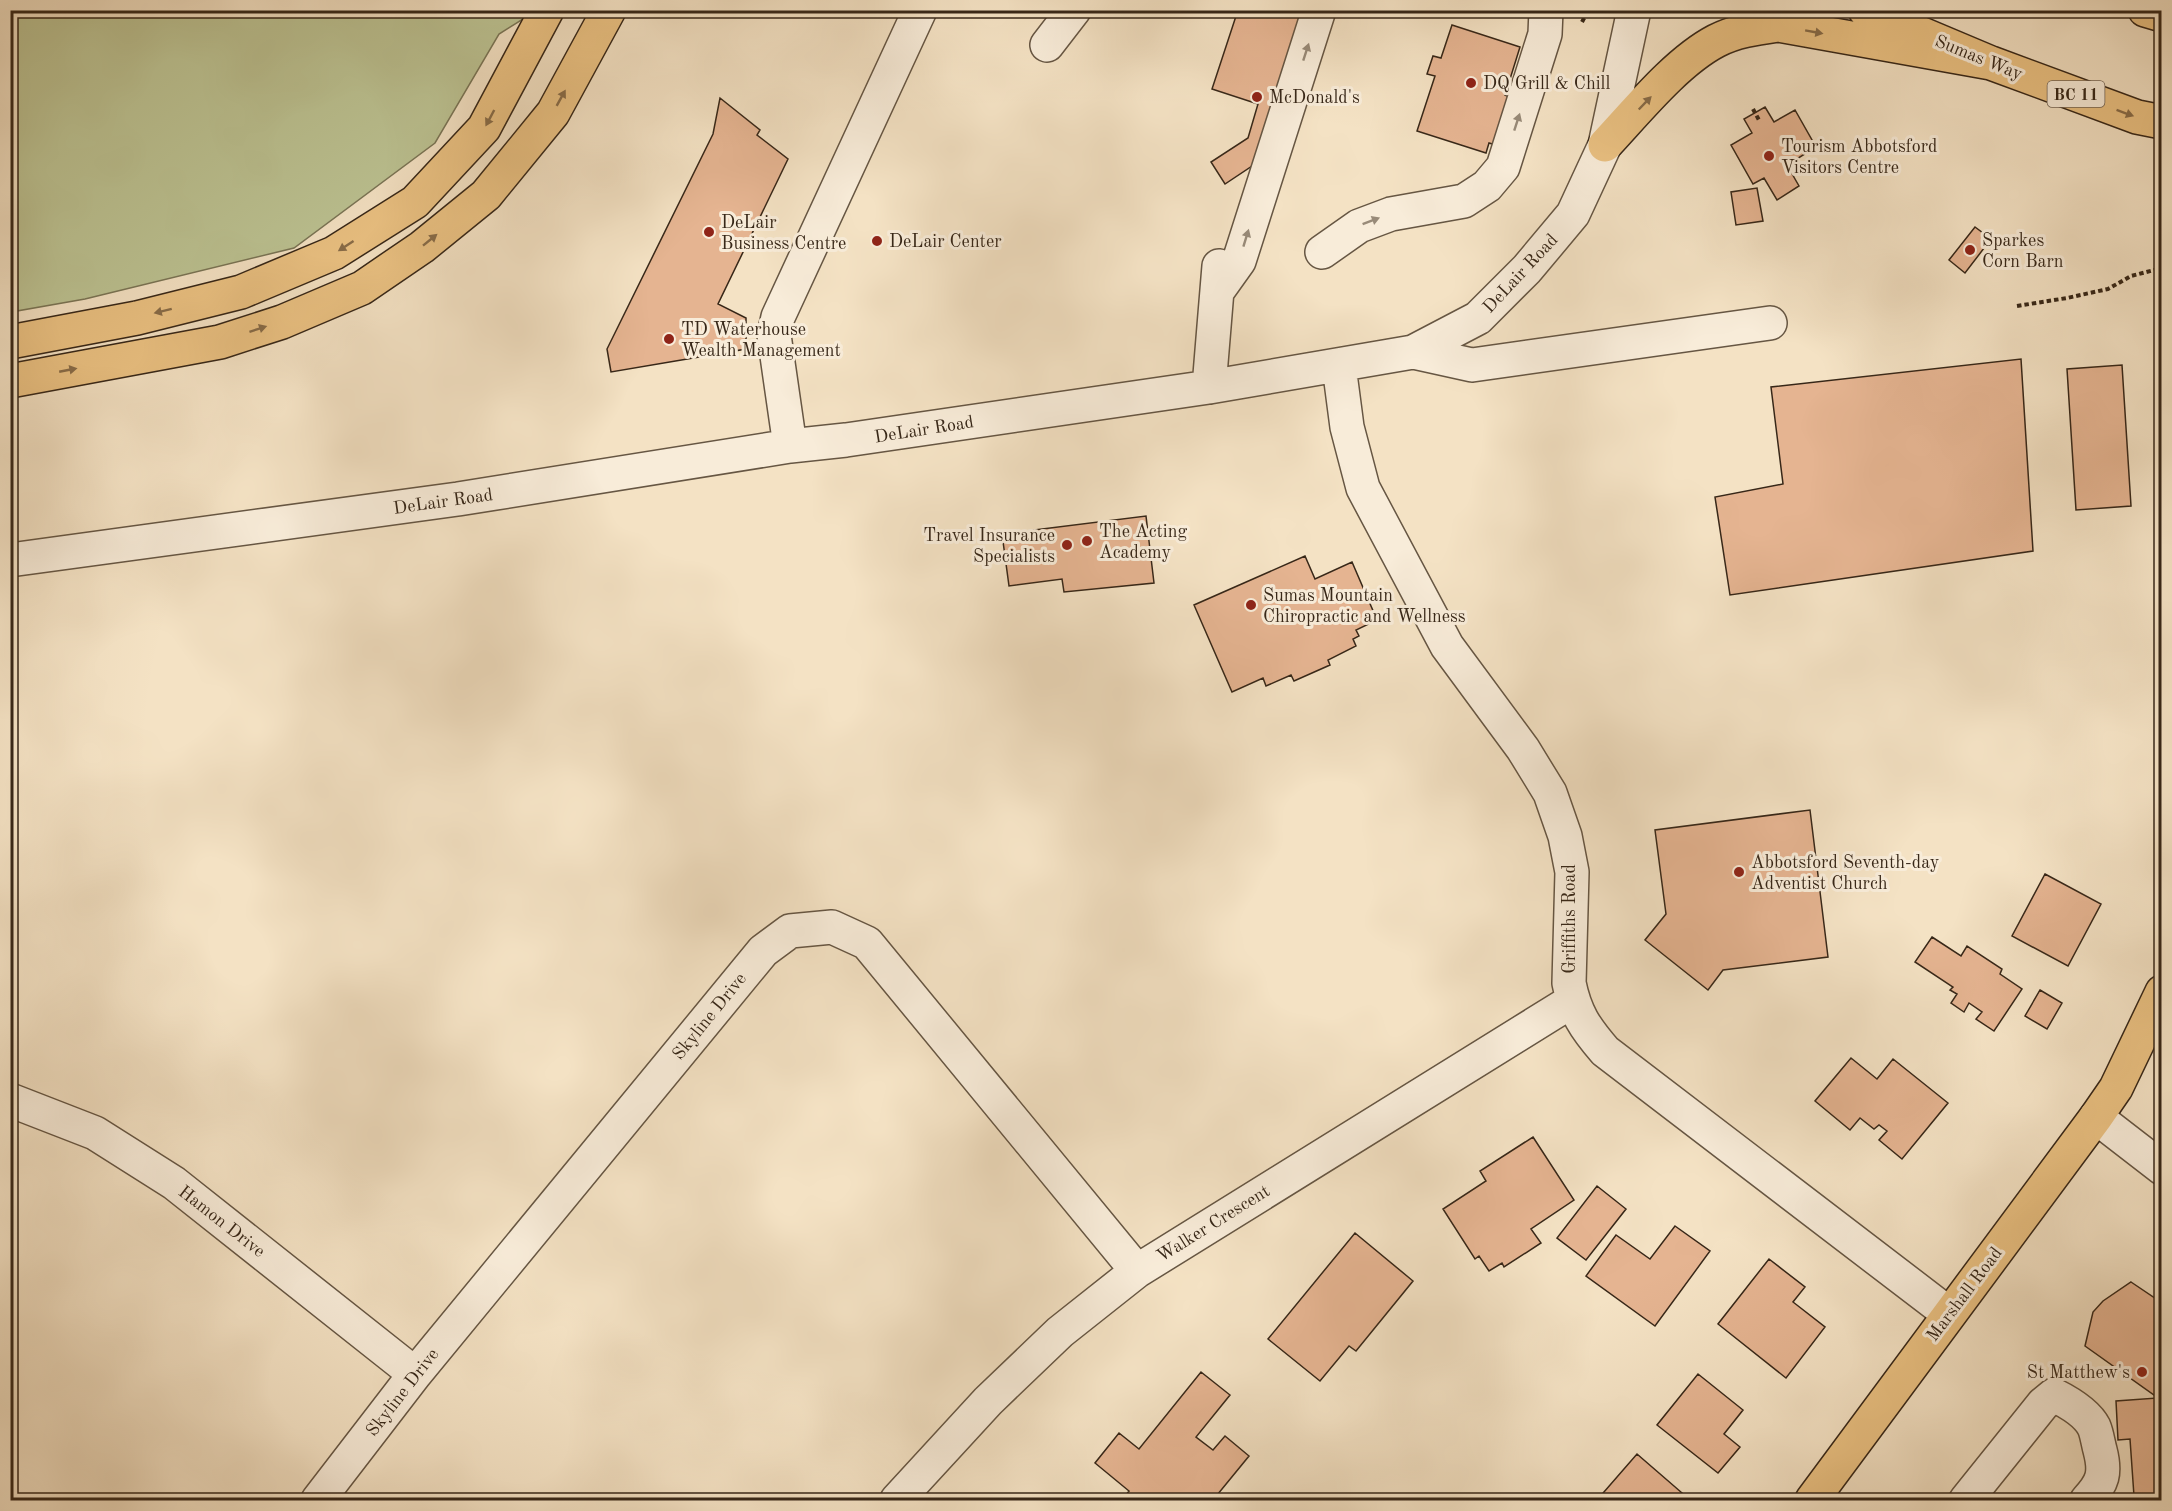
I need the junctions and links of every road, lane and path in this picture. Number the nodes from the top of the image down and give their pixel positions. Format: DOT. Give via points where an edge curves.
graph roads {
  1 [pos="547,10"];
  2 [pos="609,10"];
  3 [pos="920,10"];
  4 [pos="1074,10"];
  5 [pos="1319,10"];
  6 [pos="1546,10"];
  7 [pos="1634,10"];
  8 [pos="1865,10"];
  9 [pos="2145,10"];
  10 [pos="2162,15"];
  11 [pos="1047,45"];
  12 [pos="1991,63"];
  13 [pos="1753,110"];
  14 [pos="1760,122"];
  15 [pos="2162,122"];
  16 [pos="1605,145"];
  17 [pos="1322,252"];
  18 [pos="2162,268"];
  19 [pos="2017,306"];
  20 [pos="1770,323"];
  21 [pos="10,342"];
  22 [pos="1413,352"];
  23 [pos="1339,366"];
  24 [pos="10,381"];
  25 [pos="1209,387"];
  26 [pos="790,446"];
  27 [pos="10,560"];
  28 [pos="2162,992"];
  29 [pos="1572,1001"];
  30 [pos="2162,1044"];
  31 [pos="2116,1088"];
  32 [pos="10,1100"];
  33 [pos="2096,1117"];
  34 [pos="2162,1168"];
  35 [pos="1137,1270"];
  36 [pos="1949,1314"];
  37 [pos="415,1374"];
  38 [pos="318,1500"];
  39 [pos="897,1500"];
  40 [pos="1812,1500"];
  41 [pos="1966,1500"];
  42 [pos="2087,1500"];
  1 -- 21 [label="main road, one-way" via="484,128 415,202 334,253 241,292 137,318"];
  24 -- 2 [label="main road, one-way" via="220,342 282,322 362,288 422,247 486,195 553,113"];
  3 -- 26 [label="street" via="778,317 774,335"];
  4 -- 11 [label="street"];
  25 -- 5 [label="street, one-way" via="1220,249 1235,202 1266,176"];
  17 -- 6 [label="street, one-way" via="1359,226 1391,214 1464,201 1487,186 1503,167 1545,34"];
  7 -- 16 [label="street, DeLair Road"];
  8 -- 12 [label="main road, Sumas Way / BC 11"];
  9 -- 10 [label="main road"];
  12 -- 15 [label="main road, Sumas Way / BC 11, one-way" via="2137,117"];
  16 -- 12 [label="main road, one-way" via="1681,66 1716,41 1748,30 1778,26"];
  13 -- 14 [label="path"];
  16 -- 22 [label="street, DeLair Road" via="1573,214 1527,269 1478,318"];
  18 -- 19 [label="path" via="2131,276 2108,289"];
  20 -- 22 [label="street" via="1473,365"];
  22 -- 23 [label="street, DeLair Road"];
  23 -- 25 [label="street, DeLair Road"];
  23 -- 29 [label="street, Griffiths Road" via="1347,427 1363,488 1447,646 1523,749 1550,793 1572,872"];
  25 -- 26 [label="street, DeLair Road"];
  26 -- 27 [label="street, DeLair Road" via="458,500"];
  28 -- 31 [label="main road, Marshall Road"];
  29 -- 35 [label="street, Walker Crescent"];
  29 -- 36 [label="street, Griffiths Road" via="1586,1029 1605,1051"];
  30 -- 31 [label="main road, Marshall Road"];
  31 -- 33 [label="main road, Marshall Road"];
  32 -- 37 [label="street, Hamon Drive" via="95,1133 174,1183"];
  33 -- 34 [label="street"];
  33 -- 36 [label="main road, Marshall Road"];
  35 -- 37 [label="street, Skyline Drive" via="867,943 832,927 790,931 763,951"];
  35 -- 39 [label="street, Walker Crescent" via="1060,1332 988,1401"];
  36 -- 40 [label="main road, Marshall Road"];
  37 -- 38 [label="street, Skyline Drive"];
  41 -- 42 [label="street" via="2054,1395 2094,1427 2104,1465 2102,1479"];
}
